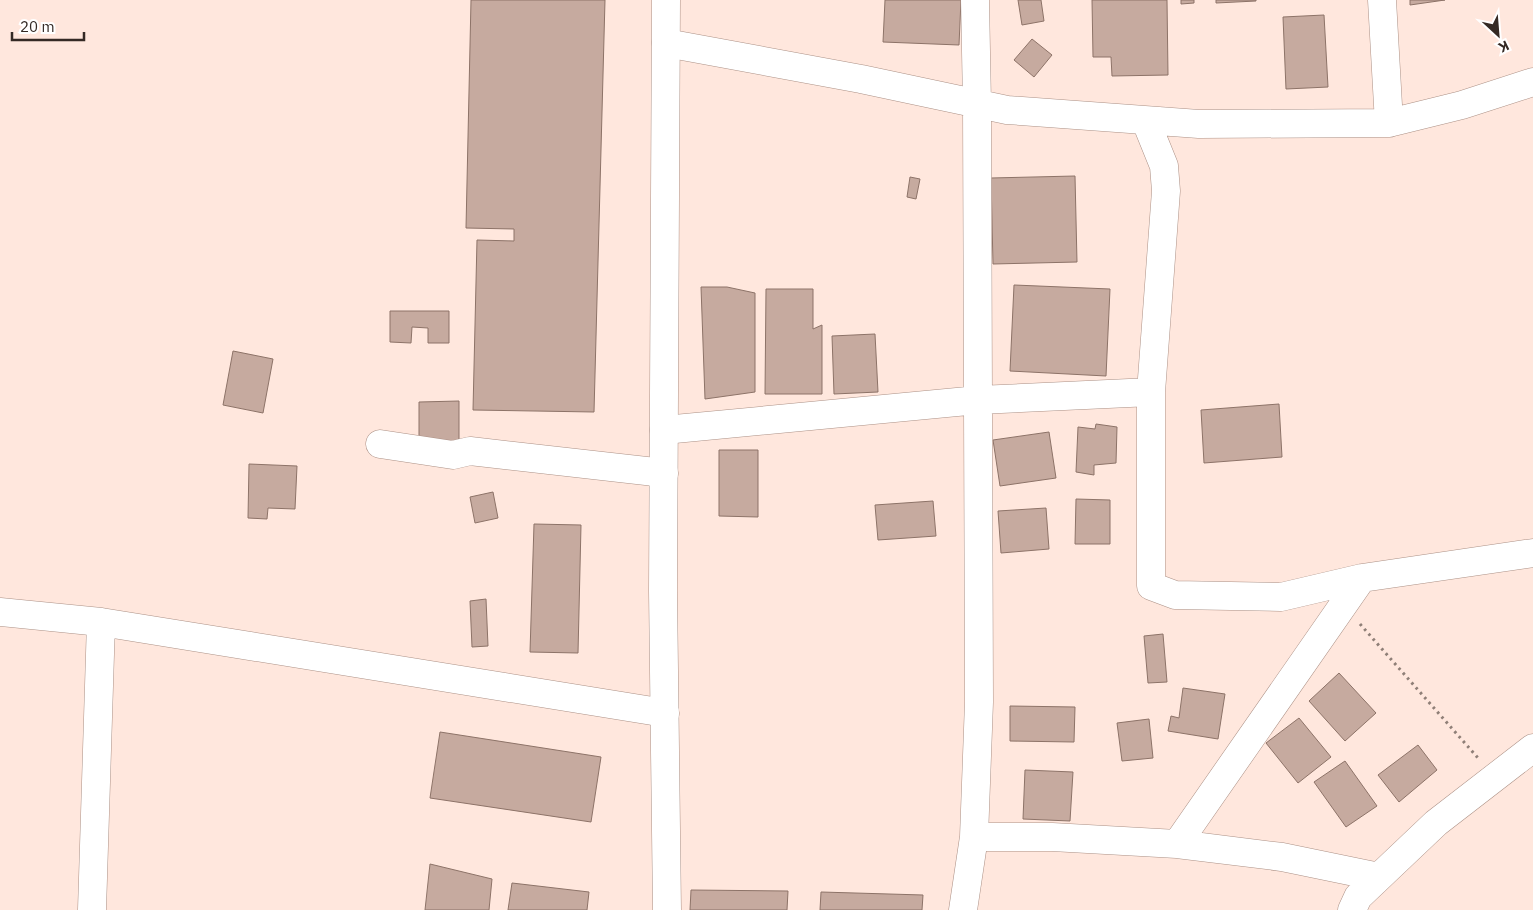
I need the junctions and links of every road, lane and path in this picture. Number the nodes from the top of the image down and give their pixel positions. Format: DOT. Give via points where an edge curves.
graph roads {
  1 [pos="666,0"];
  2 [pos="975,0"];
  3 [pos="1382,0"];
  4 [pos="666,43"];
  5 [pos="1533,82"];
  6 [pos="977,103"];
  7 [pos="1159,121"];
  8 [pos="1389,123"];
  9 [pos="1151,392"];
  10 [pos="978,400"];
  11 [pos="664,430"];
  12 [pos="380,444"];
  13 [pos="664,473"];
  14 [pos="1533,552"];
  15 [pos="1362,578"];
  16 [pos="1342,605"];
  17 [pos="0,612"];
  18 [pos="101,622"];
  19 [pos="665,712"];
  20 [pos="1533,748"];
  21 [pos="1495,778"];
  22 [pos="974,837"];
  23 [pos="1177,844"];
  24 [pos="1379,877"];
  25 [pos="92,910"];
  26 [pos="667,910"];
  27 [pos="963,910"];
  28 [pos="1352,910"];
  1 -- 4 [label="street"];
  2 -- 6 [label="street"];
  3 -- 8 [label="street"];
  4 -- 6 [label="street"];
  4 -- 11 [label="street"];
  5 -- 8 [label="street" via="1462,105"];
  6 -- 7 [label="street" via="1007,110"];
  6 -- 10 [label="street"];
  7 -- 8 [label="street" via="1199,124"];
  7 -- 9 [label="street" via="1147,124 1164,166 1166,191"];
  9 -- 10 [label="street"];
  9 -- 15 [label="street" via="1151,586 1175,595 1281,596"];
  10 -- 11 [label="street"];
  10 -- 22 [label="street" via="979,702"];
  11 -- 13 [label="street"];
  12 -- 13 [label="street" via="453,455 470,450"];
  13 -- 19 [label="street"];
  14 -- 15 [label="street"];
  15 -- 16 [label="street"];
  16 -- 21 [label="path"];
  16 -- 23 [label="street"];
  17 -- 18 [label="street"];
  18 -- 19 [label="street"];
  18 -- 25 [label="street"];
  19 -- 26 [label="street"];
  20 -- 21 [label="street"];
  21 -- 24 [label="street" via="1436,823"];
  22 -- 23 [label="street"];
  22 -- 27 [label="street"];
  23 -- 24 [label="street" via="1282,857"];
  24 -- 28 [label="street" via="1358,897"];
}
